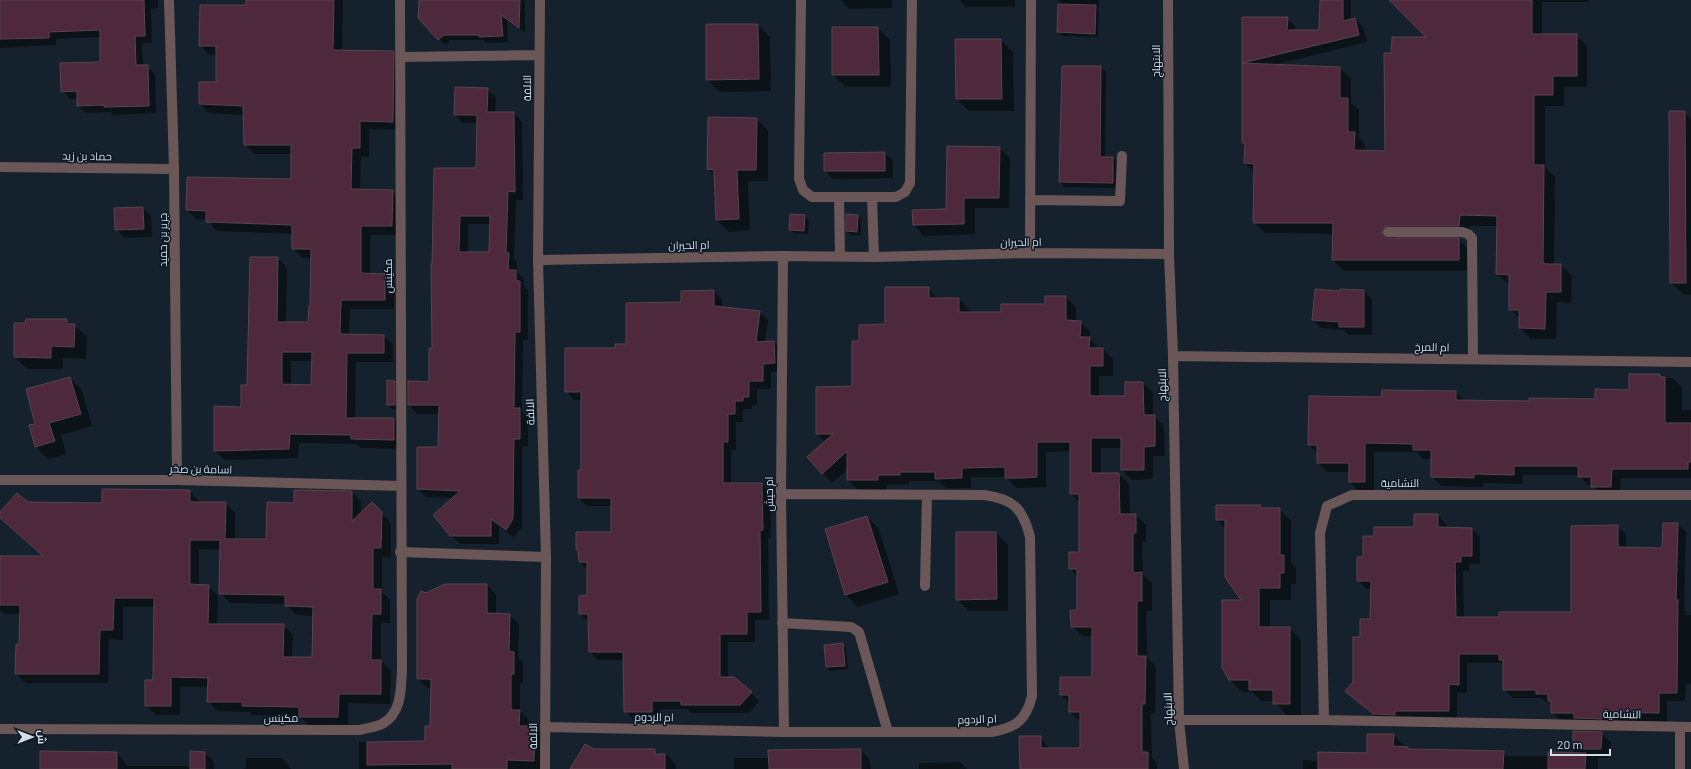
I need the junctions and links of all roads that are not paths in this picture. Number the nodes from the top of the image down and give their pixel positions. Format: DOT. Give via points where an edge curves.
graph roads {
  1 [pos="169,0"];
  2 [pos="400,0"];
  3 [pos="540,0"];
  4 [pos="801,0"];
  5 [pos="912,0"];
  6 [pos="1031,0"];
  7 [pos="1168,0"];
  8 [pos="539,55"];
  9 [pos="400,57"];
  10 [pos="1122,156"];
  11 [pos="0,167"];
  12 [pos="174,169"];
  13 [pos="839,197"];
  14 [pos="872,197"];
  15 [pos="1030,200"];
  16 [pos="1388,232"];
  17 [pos="1030,253"];
  18 [pos="1169,254"];
  19 [pos="783,256"];
  20 [pos="840,256"];
  21 [pos="874,257"];
  22 [pos="538,260"];
  23 [pos="1174,356"];
  24 [pos="1473,359"];
  25 [pos="1691,362"];
  26 [pos="0,480"];
  27 [pos="177,480"];
  28 [pos="401,486"];
  29 [pos="781,494"];
  30 [pos="926,494"];
  31 [pos="1691,495"];
  32 [pos="400,552"];
  33 [pos="546,557"];
  34 [pos="925,586"];
  35 [pos="782,623"];
  36 [pos="1179,720"];
  37 [pos="1324,720"];
  38 [pos="546,727"];
  39 [pos="1680,727"];
  40 [pos="1691,727"];
  41 [pos="0,729"];
  42 [pos="784,732"];
  43 [pos="888,732"];
  44 [pos="545,769"];
  45 [pos="1184,769"];
  46 [pos="1680,769"];
  1 -- 12 [label="street, جرير بن حميد"];
  2 -- 9 [label="street, مكينس"];
  3 -- 8 [label="street, الالفة"];
  4 -- 13 [label="street" via="799,179 804,190 812,197"];
  5 -- 14 [label="street" via="910,183 905,192 896,197"];
  6 -- 15 [label="street"];
  7 -- 18 [label="street, الابتهاج"];
  8 -- 9 [label="street"];
  8 -- 22 [label="street, الالفة"];
  9 -- 28 [label="street, مكينس"];
  10 -- 15 [label="street" via="1120,201"];
  11 -- 12 [label="street, حماد بن زيد"];
  12 -- 27 [label="street, جرير بن حميد"];
  13 -- 14 [label="street"];
  13 -- 20 [label="street"];
  14 -- 21 [label="street"];
  15 -- 17 [label="street"];
  16 -- 24 [label="street" via="1462,232 1472,238"];
  17 -- 18 [label="street, ام الحيران"];
  17 -- 21 [label="street, ام الحيران"];
  18 -- 23 [label="street, الابتهاج"];
  19 -- 20 [label="street, ام الحيران"];
  19 -- 22 [label="street, ام الحيران"];
  19 -- 29 [label="street, ام حيش"];
  20 -- 21 [label="street, ام الحيران"];
  22 -- 33 [label="street, الالفة"];
  23 -- 24 [label="street, ام المرخ"];
  23 -- 36 [label="street, الابتهاج"];
  24 -- 25 [label="street, ام المرخ"];
  26 -- 27 [label="street, اسامة بن صخر"];
  27 -- 28 [label="street, اسامة بن صخر"];
  28 -- 32 [label="street, مكينس"];
  29 -- 30 [label="street, ام الردوم"];
  29 -- 35 [label="street, ام حيش"];
  30 -- 34 [label="street"];
  30 -- 43 [label="street, ام الردوم" via="1001,497 1014,504 1026,520 1030,537 1032,696 1028,710 1019,722 1007,729 991,732"];
  31 -- 37 [label="street, النشامية" via="1352,495 1327,506 1320,533"];
  32 -- 33 [label="street"];
  32 -- 41 [label="street, مكينس" via="401,693 394,714 381,724 360,730"];
  33 -- 38 [label="street, الالفة"];
  35 -- 42 [label="street, ام حيش"];
  35 -- 43 [label="street" via="851,627 859,632"];
  36 -- 37 [label="street, النشامية"];
  36 -- 45 [label="street, الابتهاج"];
  37 -- 39 [label="street, النشامية"];
  38 -- 42 [label="street, ام الردوم"];
  38 -- 44 [label="street, الالفة"];
  39 -- 40 [label="street, النشامية"];
  39 -- 46 [label="street"];
  42 -- 43 [label="street, ام الردوم"];
}
